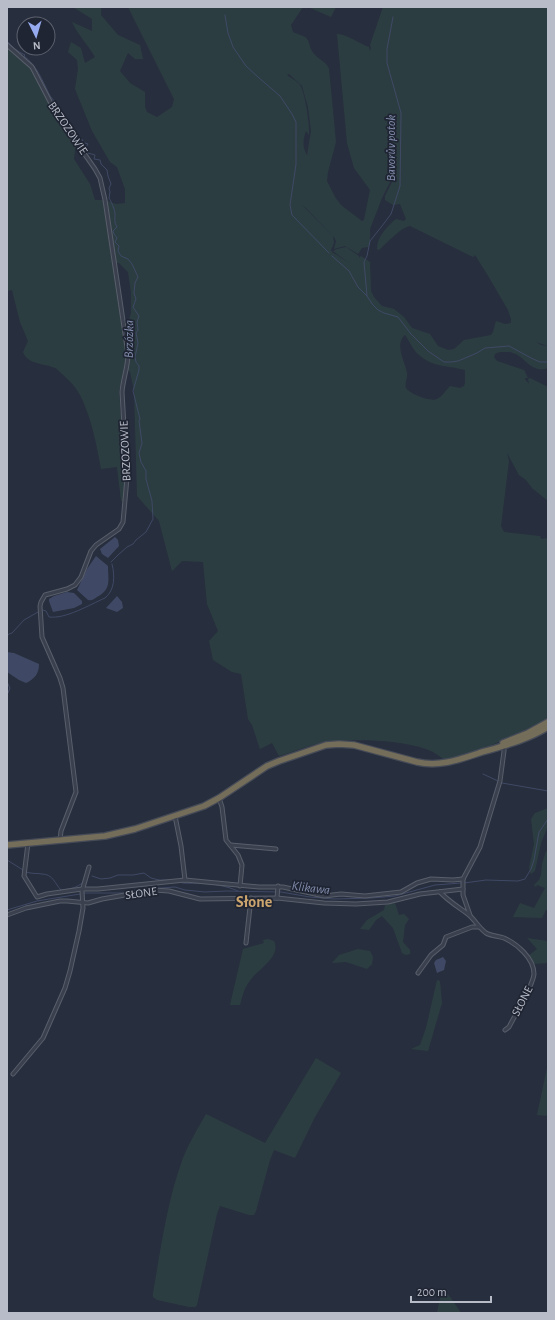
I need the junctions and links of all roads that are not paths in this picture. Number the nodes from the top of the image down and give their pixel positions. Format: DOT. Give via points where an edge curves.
graph roads {
  1 [pos="7,45"];
  2 [pos="548,722"];
  3 [pos="548,727"];
  4 [pos="503,744"];
  5 [pos="219,798"];
  6 [pos="175,816"];
  7 [pos="60,840"];
  8 [pos="28,843"];
  9 [pos="7,845"];
  10 [pos="230,845"];
  11 [pos="276,849"];
  12 [pos="89,867"];
  13 [pos="185,880"];
  14 [pos="463,880"];
  15 [pos="240,886"];
  16 [pos="278,888"];
  17 [pos="463,888"];
  18 [pos="82,890"];
  19 [pos="440,892"];
  20 [pos="277,896"];
  21 [pos="251,898"];
  22 [pos="83,903"];
  23 [pos="7,915"];
  24 [pos="470,915"];
  25 [pos="479,926"];
  26 [pos="246,944"];
  27 [pos="418,973"];
  28 [pos="505,1030"];
  29 [pos="13,1074"];
  1 -- 7 [label="street, BRZOZOWIE" via="32,67 56,113 100,178 128,354 122,392 127,478 123,522 119,529 91,551 77,583 46,595 40,602 42,637 63,688 76,792"];
  2 -- 4 [label="highway"];
  3 -- 4 [label="highway" via="524,739"];
  4 -- 5 [label="highway" via="454,761 430,764 354,745 329,745 271,764"];
  4 -- 14 [label="street" via="499,786 480,847"];
  5 -- 6 [label="highway" via="200,808"];
  5 -- 10 [label="street" via="226,840"];
  6 -- 7 [label="highway" via="119,834"];
  6 -- 13 [label="street"];
  7 -- 8 [label="highway"];
  8 -- 9 [label="highway"];
  8 -- 18 [label="street" via="24,876 37,897"];
  10 -- 11 [label="street"];
  10 -- 15 [label="street" via="242,865"];
  12 -- 18 [label="street"];
  13 -- 15 [label="street"];
  13 -- 18 [label="street"];
  14 -- 16 [label="street" via="431,879 401,892 365,896 324,896"];
  14 -- 17 [label="street"];
  15 -- 16 [label="street"];
  16 -- 20 [label="street"];
  17 -- 19 [label="street, SŁONE"];
  17 -- 24 [label="street, SŁONE"];
  18 -- 22 [label="street"];
  19 -- 20 [label="street, SŁONE" via="362,904 324,903"];
  19 -- 24 [label="street, SŁONE"];
  20 -- 21 [label="street, SŁONE"];
  21 -- 22 [label="street, SŁONE" via="200,898 154,890"];
  21 -- 26 [label="street"];
  22 -- 23 [label="street, SŁONE" via="67,901 21,909"];
  22 -- 29 [label="street" via="74,955 63,994 43,1038"];
  24 -- 25 [label="street, SŁONE"];
  25 -- 27 [label="street" via="446,937 443,945 431,955"];
  25 -- 28 [label="street, SŁONE" via="487,934 504,938 515,946 529,958 533,967 531,985"];
}
